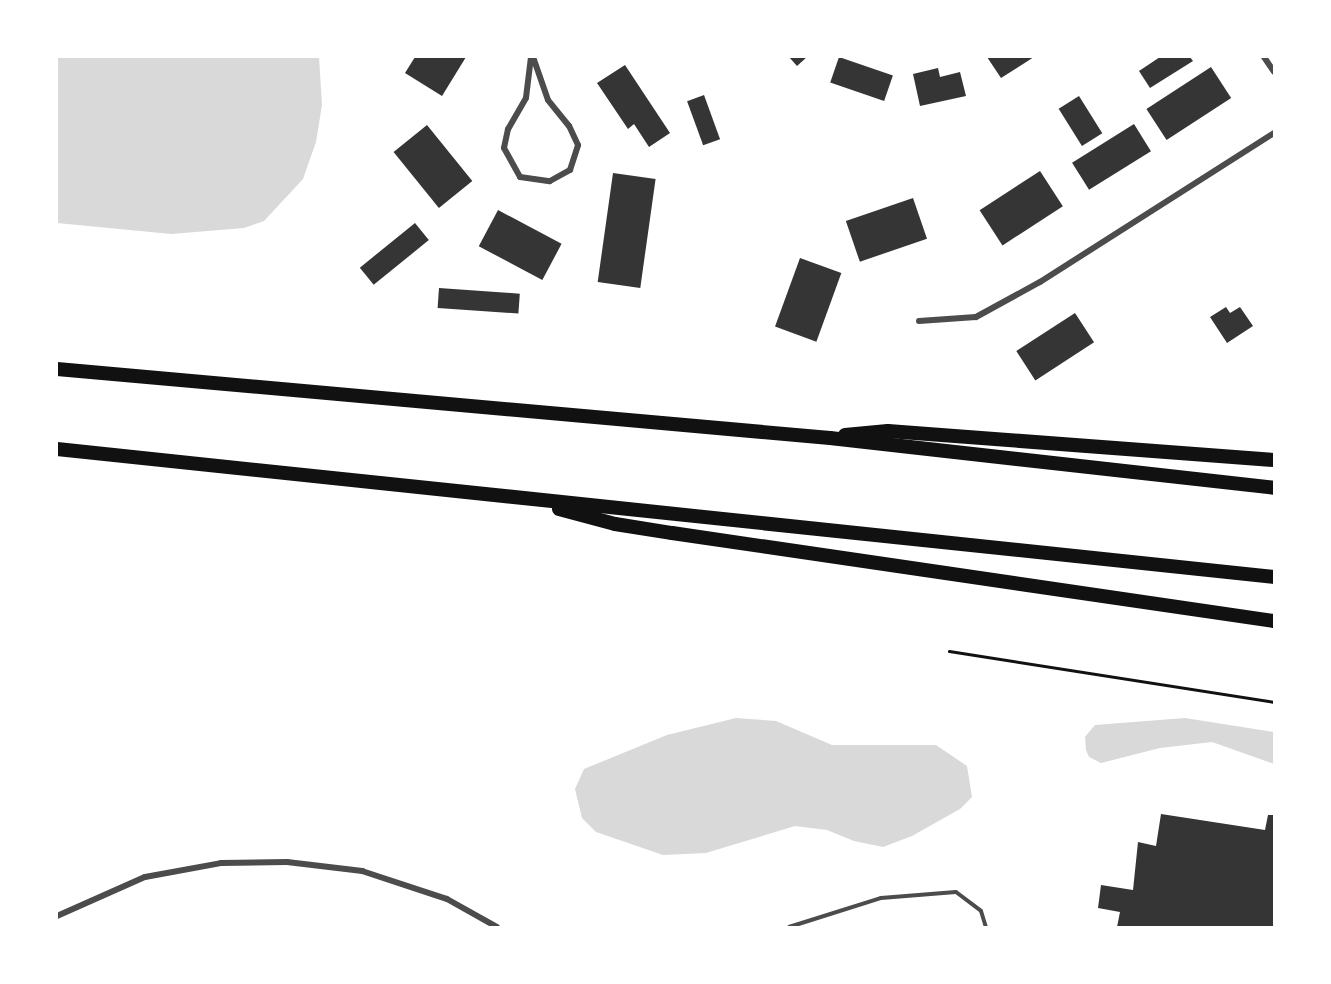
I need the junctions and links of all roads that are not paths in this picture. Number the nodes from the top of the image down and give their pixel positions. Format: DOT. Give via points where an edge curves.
graph roads {
  1 [pos="532,57"];
  2 [pos="1264,57"];
  3 [pos="1274,72"];
  4 [pos="1274,133"];
  5 [pos="919,321"];
  6 [pos="57,369"];
  7 [pos="830,438"];
  8 [pos="57,448"];
  9 [pos="1274,460"];
  10 [pos="1274,488"];
  11 [pos="519,498"];
  12 [pos="1274,577"];
  13 [pos="1274,621"];
  14 [pos="57,916"];
  15 [pos="497,927"];
  16 [pos="789,927"];
  17 [pos="986,927"];
  1 -- 1 [label="street" via="526,98 508,129 504,148 520,177 550,181 570,171 578,145 569,126 548,100"];
  2 -- 3 [label="street"];
  4 -- 5 [label="street" via="1040,282 976,317"];
  6 -- 7 [label="highway"];
  7 -- 9 [label="highway" via="888,431"];
  7 -- 10 [label="highway"];
  8 -- 11 [label="highway"];
  11 -- 12 [label="highway"];
  11 -- 13 [label="highway" via="615,524"];
  14 -- 15 [label="street" via="145,877 221,863 287,862 362,871 447,899"];
  16 -- 17 [label="lane" via="881,898 956,892 981,911"];
}
